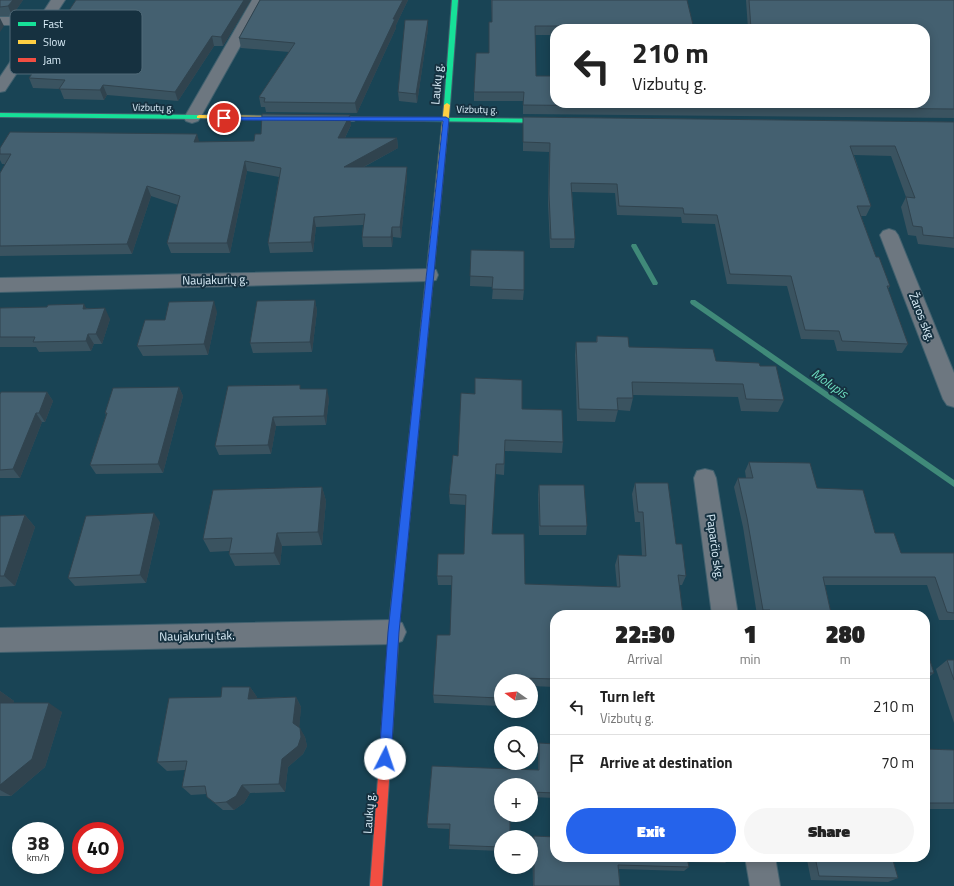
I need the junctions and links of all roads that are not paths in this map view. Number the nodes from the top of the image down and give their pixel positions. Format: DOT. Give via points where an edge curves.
graph roads {
  1 [pos="58,0"];
  2 [pos="259,0"];
  3 [pos="456,0"];
  4 [pos="51,10"];
  5 [pos="0,20"];
  6 [pos="10,20"];
  7 [pos="10,73"];
  8 [pos="0,88"];
  9 [pos="0,116"];
  10 [pos="192,118"];
  11 [pos="446,119"];
  12 [pos="565,121"];
  13 [pos="889,235"];
  14 [pos="429,275"];
  15 [pos="0,285"];
  16 [pos="954,399"];
  17 [pos="705,478"];
  18 [pos="724,610"];
  19 [pos="393,632"];
  20 [pos="0,640"];
  21 [pos="761,862"];
  22 [pos="376,886"];
  23 [pos="765,886"];
  1 -- 4 [label="street"];
  2 -- 10 [label="street"];
  3 -- 11 [label="street, Laukų g."];
  5 -- 6 [label="street"];
  7 -- 8 [label="street"];
  9 -- 10 [label="street, Vizbutų g."];
  10 -- 11 [label="street, Vizbutų g."];
  11 -- 12 [label="street, Vizbutų g."];
  11 -- 14 [label="street, Laukų g."];
  13 -- 16 [label="street, Žaros skg."];
  14 -- 15 [label="street, Naujakurių g."];
  14 -- 19 [label="street, Laukų g."];
  17 -- 18 [label="street, Paparčio skg."];
  19 -- 20 [label="street, Naujakurių tak."];
  19 -- 22 [label="street, Laukų g."];
  21 -- 23 [label="street"];
}
